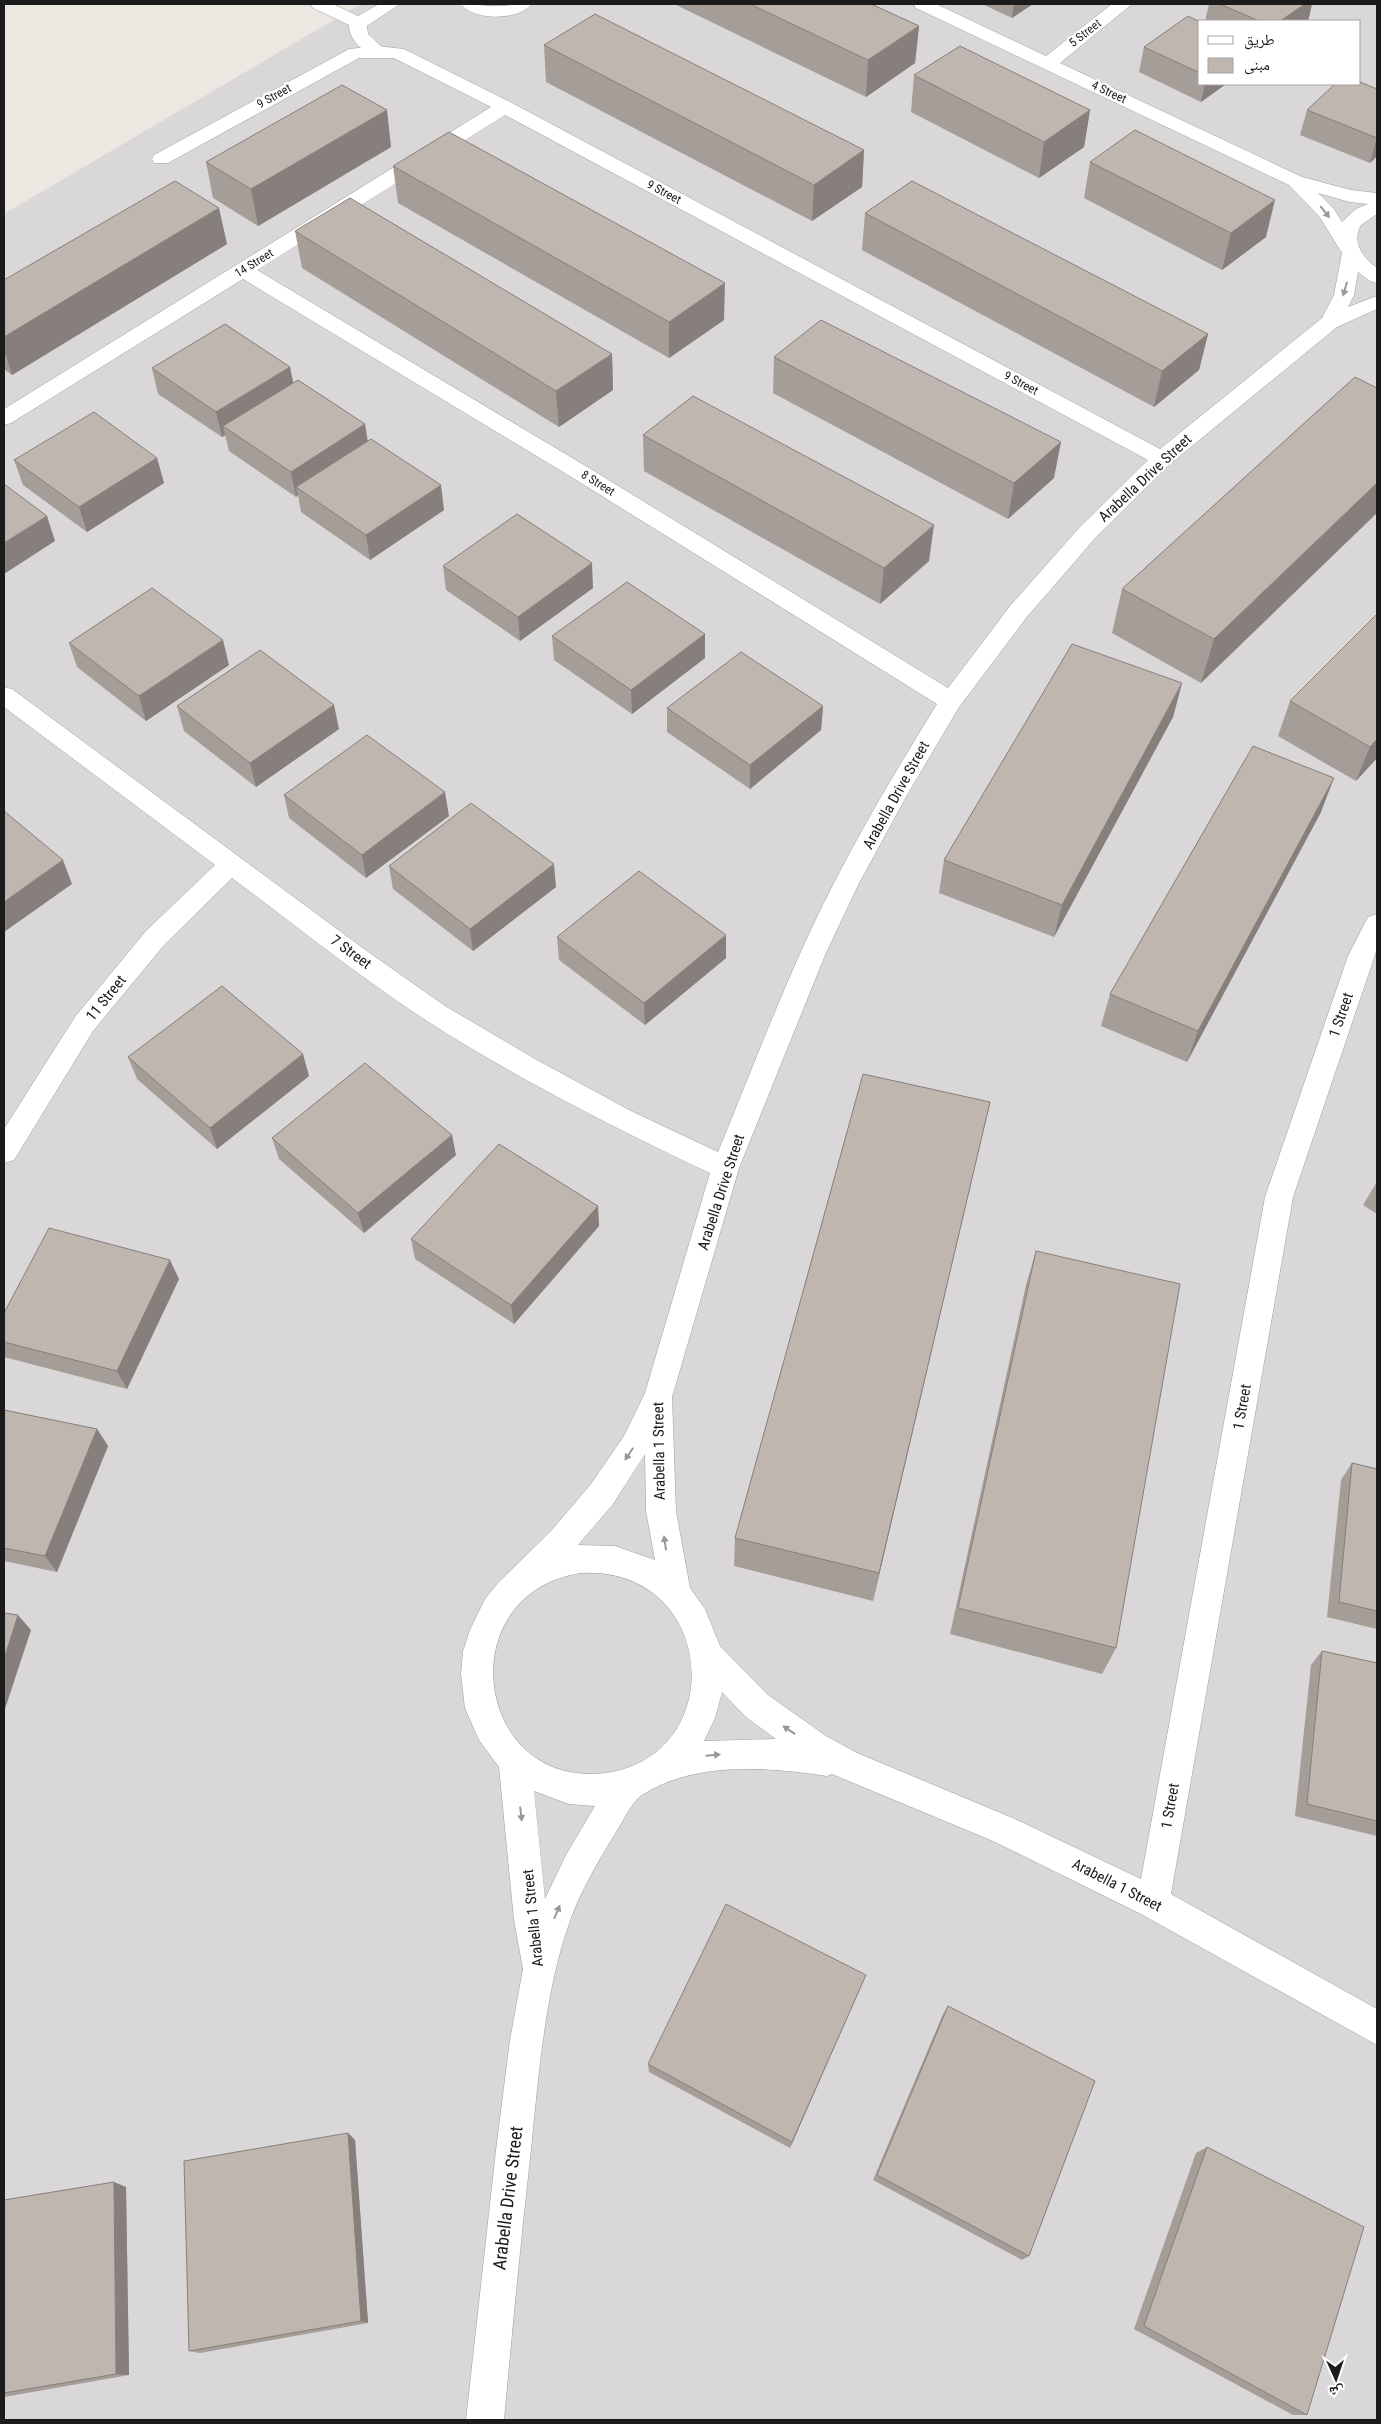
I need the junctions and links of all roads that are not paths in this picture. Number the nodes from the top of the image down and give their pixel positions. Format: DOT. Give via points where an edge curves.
graph roads {
  1 [pos="319,4"];
  2 [pos="391,4"];
  3 [pos="470,4"];
  4 [pos="522,4"];
  5 [pos="922,4"];
  6 [pos="1123,4"];
  7 [pos="358,23"];
  8 [pos="377,51"];
  9 [pos="1048,63"];
  10 [pos="505,107"];
  11 [pos="161,159"];
  12 [pos="1295,181"];
  13 [pos="1377,200"];
  14 [pos="1377,207"];
  15 [pos="1350,251"];
  16 [pos="243,270"];
  17 [pos="1377,277"];
  18 [pos="1377,302"];
  19 [pos="1330,322"];
  20 [pos="4,418"];
  21 [pos="1162,459"];
  22 [pos="4,696"];
  23 [pos="951,701"];
  24 [pos="232,863"];
  25 [pos="1377,924"];
  26 [pos="1369,961"];
  27 [pos="4,1152"];
  28 [pos="725,1168"];
  29 [pos="659,1394"];
  30 [pos="518,1585"];
  31 [pos="675,1590"];
  32 [pos="710,1656"];
  33 [pos="665,1763"];
  34 [pos="846,1764"];
  35 [pos="515,1765"];
  36 [pos="630,1782"];
  37 [pos="1153,1902"];
  38 [pos="540,1976"];
  39 [pos="1377,2028"];
  40 [pos="485,2420"];
  1 -- 7 [label="street"];
  2 -- 7 [label="street"];
  3 -- 4 [label="street" via="499,13"];
  5 -- 9 [label="street, 4 Street"];
  6 -- 9 [label="street, 5 Street"];
  7 -- 8 [label="street" via="357,34"];
  8 -- 10 [label="street, 9 Street" via="398,53 415,60"];
  8 -- 11 [label="street, 9 Street" via="355,53 334,63"];
  9 -- 12 [label="street, 4 Street"];
  10 -- 16 [label="street, 14 Street"];
  10 -- 21 [label="street, 9 Street"];
  12 -- 13 [label="street"];
  12 -- 15 [label="street, one-way" via="1327,213"];
  14 -- 15 [label="street" via="1366,210 1353,221 1346,234"];
  15 -- 17 [label="street" via="1363,268"];
  15 -- 19 [label="street, one-way" via="1344,295"];
  16 -- 20 [label="street, 14 Street"];
  16 -- 23 [label="street, 8 Street" via="582,473"];
  18 -- 19 [label="street"];
  19 -- 21 [label="street, Arabella Drive Street"];
  21 -- 23 [label="street, Arabella Drive Street" via="1088,532 1024,605"];
  22 -- 24 [label="street, 7 Street"];
  23 -- 28 [label="street, Arabella Drive Street" via="898,790 816,947"];
  24 -- 27 [label="street, 11 Street" via="155,938 84,1024"];
  24 -- 28 [label="street, 7 Street" via="436,1013 543,1077"];
  25 -- 26 [label="street, 1 Street"];
  26 -- 37 [label="street, 1 Street" via="1280,1197"];
  28 -- 29 [label="street, Arabella Drive Street"];
  29 -- 30 [label="street, Arabella 1 Street, one-way" via="634,1446 602,1494 563,1540"];
  31 -- 29 [label="street, Arabella 1 Street, one-way" via="661,1511"];
  30 -- 31 [label="street, Arabella 1 Street" via="556,1565 598,1559 640,1568"];
  30 -- 35 [label="street, Arabella 1 Street" via="485,1624 472,1675 482,1725"];
  31 -- 32 [label="street, Arabella 1 Street" via="698,1620"];
  32 -- 33 [label="street, Arabella 1 Street" via="708,1695 692,1732"];
  34 -- 32 [label="street, Arabella 1 Street, one-way" via="814,1748 757,1706"];
  33 -- 34 [label="street, Arabella 1 Street, one-way" via="710,1755 755,1753 801,1756"];
  33 -- 36 [label="street, Arabella 1 Street"];
  34 -- 37 [label="street, Arabella 1 Street" via="1004,1830"];
  35 -- 36 [label="street, Arabella 1 Street" via="550,1784 590,1789"];
  35 -- 38 [label="street, Arabella 1 Street, one-way"];
  38 -- 36 [label="street, Arabella 1 Street, one-way" via="553,1922 574,1873"];
  37 -- 39 [label="street, Arabella 1 Street"];
  38 -- 40 [label="street, Arabella Drive Street" via="524,2067 501,2249"];
}
